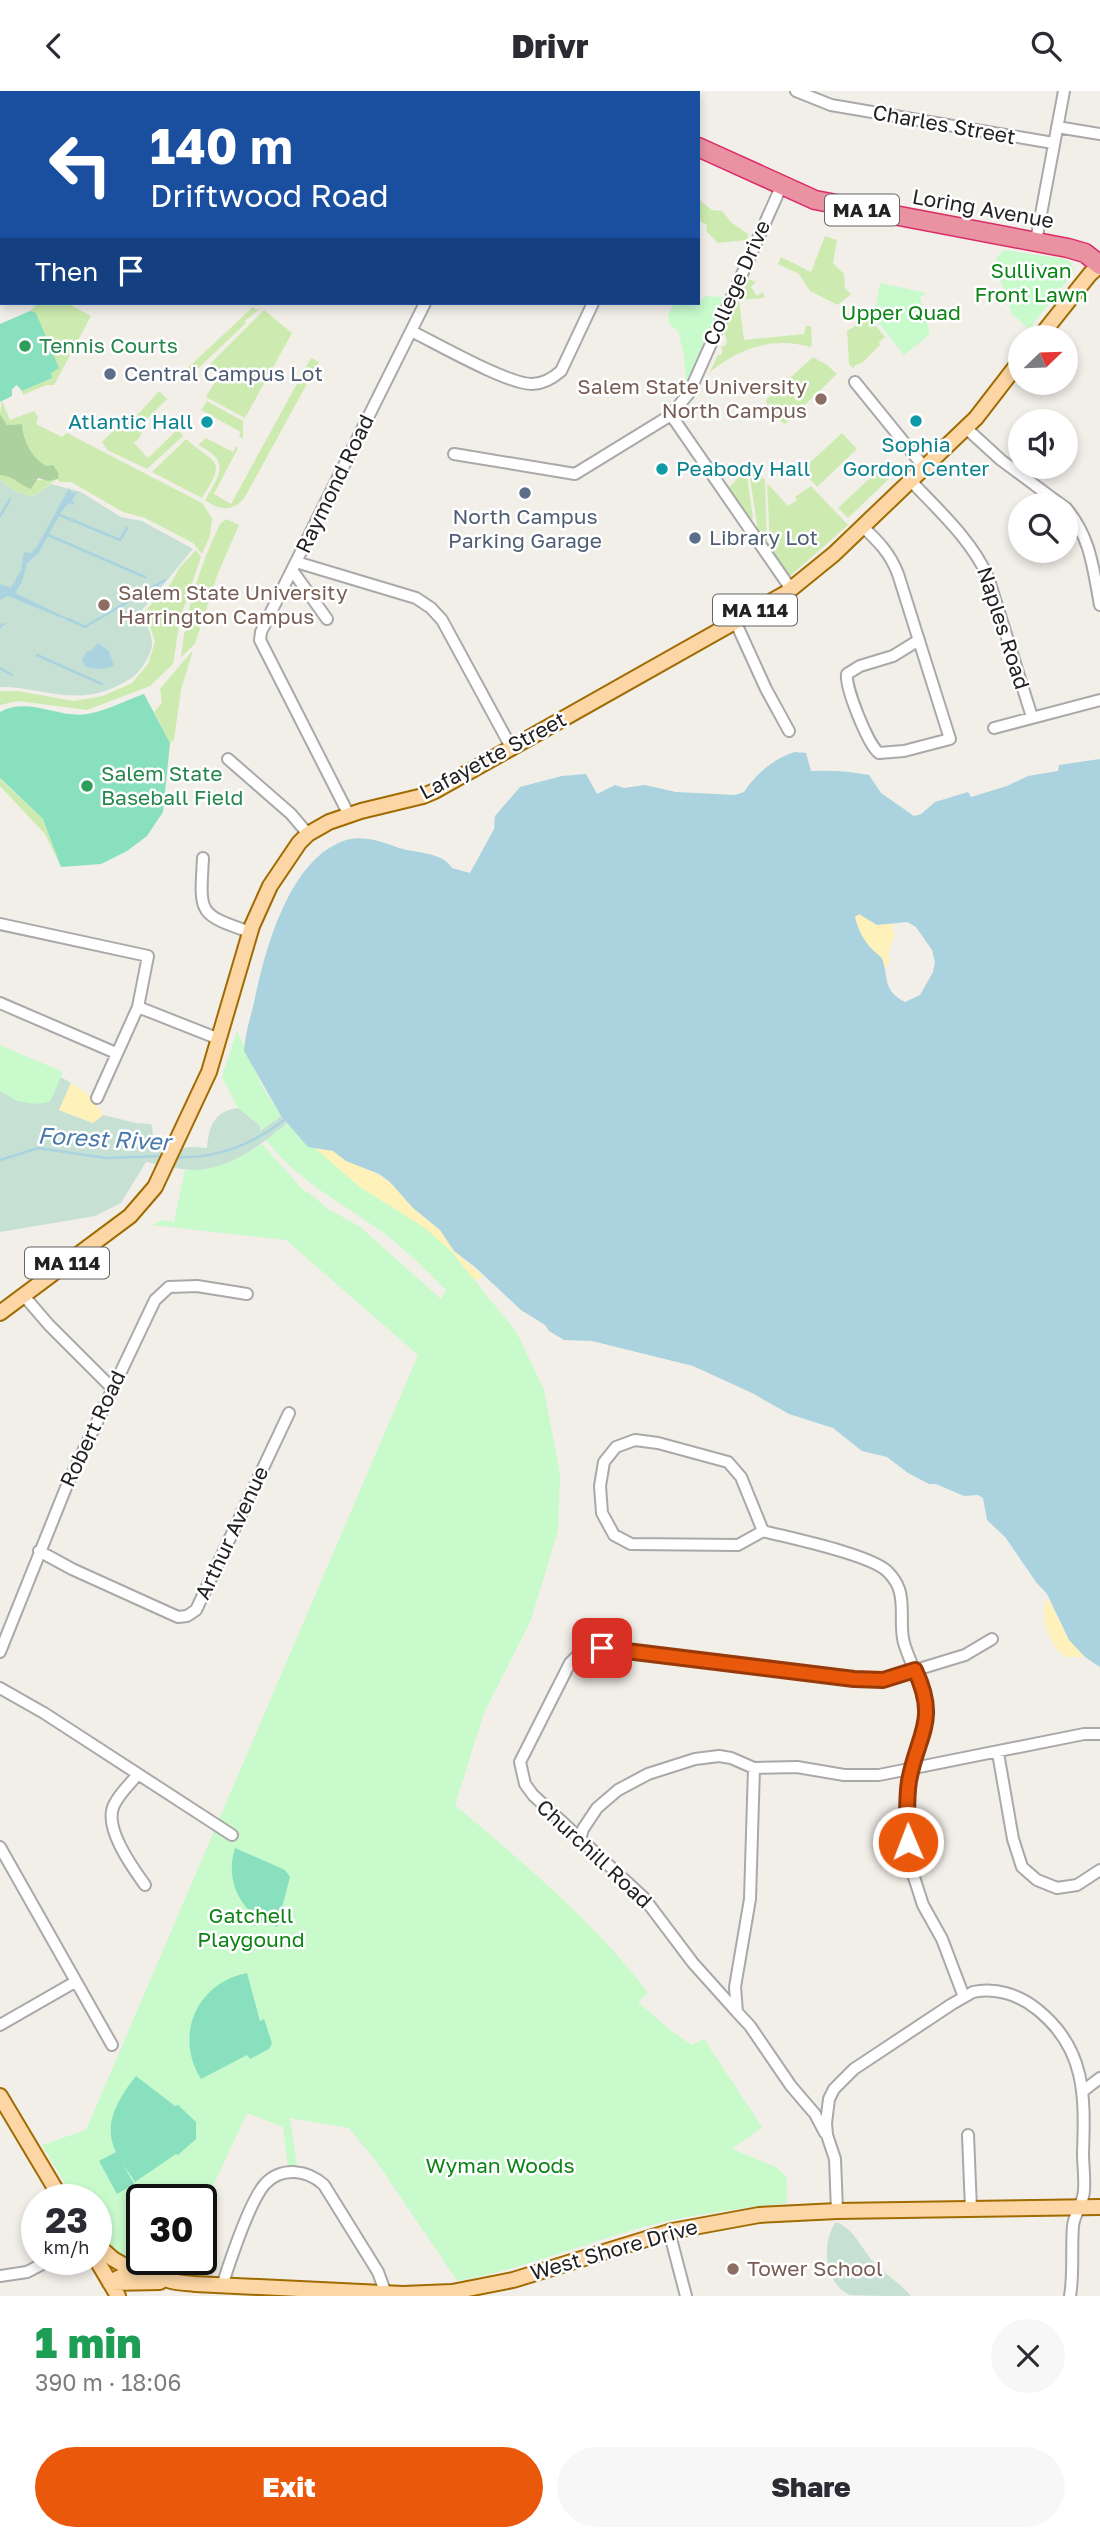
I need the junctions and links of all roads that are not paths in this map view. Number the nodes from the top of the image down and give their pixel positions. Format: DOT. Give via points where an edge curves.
graph roads {
  1 [pos="796,91"];
  2 [pos="1064,91"];
  3 [pos="1057,127"];
  4 [pos="1100,134"];
  5 [pos="1053,143"];
  6 [pos="700,148"];
  7 [pos="781,187"];
  8 [pos="1036,241"];
  9 [pos="1100,265"];
  10 [pos="424,305"];
  11 [pos="592,305"];
  12 [pos="1049,325"];
  13 [pos="411,331"];
  14 [pos="1008,376"];
  15 [pos="855,382"];
  16 [pos="671,415"];
  17 [pos="965,428"];
  18 [pos="454,454"];
  19 [pos="925,467"];
  20 [pos="910,480"];
  21 [pos="1046,493"];
  22 [pos="1078,523"];
  23 [pos="862,526"];
  24 [pos="294,566"];
  25 [pos="791,589"];
  26 [pos="1100,605"];
  27 [pos="327,619"];
  28 [pos="735,621"];
  29 [pos="919,640"];
  30 [pos="1100,700"];
  31 [pos="1032,717"];
  32 [pos="994,728"];
  33 [pos="789,731"];
  34 [pos="511,747"];
  35 [pos="228,759"];
  36 [pos="349,815"];
  37 [pos="308,834"];
  38 [pos="204,858"];
  39 [pos="0,924"];
  40 [pos="250,932"];
  41 [pos="0,1003"];
  42 [pos="138,1007"];
  43 [pos="219,1039"];
  44 [pos="116,1053"];
  45 [pos="97,1098"];
  46 [pos="247,1294"];
  47 [pos="24,1296"];
  48 [pos="0,1313"];
  49 [pos="112,1388"];
  50 [pos="289,1413"];
  51 [pos="763,1531"];
  52 [pos="39,1551"];
  53 [pos="992,1639"];
  54 [pos="0,1652"];
  55 [pos="915,1670"];
  56 [pos="0,1688"];
  57 [pos="1100,1734"];
  58 [pos="998,1753"];
  59 [pos="754,1768"];
  60 [pos="912,1770"];
  61 [pos="138,1774"];
  62 [pos="232,1835"];
  63 [pos="580,1839"];
  64 [pos="0,1847"];
  65 [pos="1100,1870"];
  66 [pos="145,1885"];
  67 [pos="75,1982"];
  68 [pos="964,1997"];
  69 [pos="737,2012"];
  70 [pos="0,2025"];
  71 [pos="112,2045"];
  72 [pos="1100,2078"];
  73 [pos="1083,2091"];
  74 [pos="0,2096"];
  75 [pos="827,2135"];
  76 [pos="968,2135"];
  77 [pos="52,2184"];
  78 [pos="1080,2207"];
  79 [pos="1100,2207"];
  80 [pos="971,2209"];
  81 [pos="837,2211"];
  82 [pos="669,2231"];
  83 [pos="21,2273"];
  84 [pos="126,2274"];
  85 [pos="146,2275"];
  86 [pos="0,2276"];
  87 [pos="172,2281"];
  88 [pos="222,2286"];
  89 [pos="114,2290"];
  90 [pos="386,2294"];
  91 [pos="140,2296"];
  92 [pos="686,2296"];
  93 [pos="1070,2296"];
  1 -- 5 [label="street, Charles Street" via="831,106"];
  2 -- 3 [label="street"];
  3 -- 4 [label="street"];
  3 -- 5 [label="street"];
  5 -- 8 [label="street"];
  6 -- 7 [label="highway, Loring Avenue / MA 1A"];
  7 -- 8 [label="highway, Loring Avenue / MA 1A" via="828,204"];
  7 -- 16 [label="street, College Drive" via="689,393"];
  8 -- 9 [label="highway, Loring Avenue / MA 1A" via="1085,253"];
  9 -- 12 [label="main road"];
  10 -- 13 [label="street, Raymond Road"];
  11 -- 13 [label="street" via="562,371 534,384 514,381"];
  13 -- 24 [label="street, Raymond Road"];
  14 -- 17 [label="main road, Lafayette Street / MA 114"];
  15 -- 19 [label="street"];
  16 -- 18 [label="street, College Drive" via="575,474"];
  16 -- 25 [label="street"];
  17 -- 19 [label="main road, Lafayette Street / MA 114"];
  17 -- 21 [label="street"];
  19 -- 20 [label="main road, Lafayette Street / MA 114"];
  20 -- 23 [label="main road, Lafayette Street / MA 114"];
  20 -- 31 [label="street, Naples Road" via="979,558"];
  22 -- 26 [label="street"];
  23 -- 25 [label="main road, Lafayette Street / MA 114"];
  23 -- 29 [label="street" via="890,555"];
  24 -- 27 [label="street"];
  24 -- 34 [label="street" via="416,598 431,608 442,620"];
  24 -- 36 [label="street, Raymond Road" via="260,640"];
  25 -- 28 [label="main road, Lafayette Street / MA 114"];
  28 -- 33 [label="street"];
  28 -- 34 [label="main road, Lafayette Street / MA 114"];
  29 -- 29 [label="street" via="950,739 879,753 851,696 848,674"];
  30 -- 31 [label="street"];
  31 -- 32 [label="street"];
  34 -- 36 [label="main road, Lafayette Street / MA 114" via="423,796"];
  35 -- 37 [label="street"];
  36 -- 37 [label="main road, Lafayette Street / MA 114"];
  37 -- 40 [label="main road, Lafayette Street / MA 114" via="279,871"];
  38 -- 40 [label="street" via="201,889 207,914"];
  39 -- 42 [label="street" via="148,957"];
  40 -- 43 [label="main road, Lafayette Street / MA 114"];
  41 -- 44 [label="street"];
  42 -- 43 [label="street"];
  42 -- 44 [label="street"];
  43 -- 47 [label="main road, Lafayette Street / MA 114" via="209,1072 164,1170 144,1202"];
  44 -- 45 [label="street"];
  46 -- 49 [label="street, Robert Road" via="197,1286 161,1291"];
  47 -- 48 [label="main road, Lafayette Street / MA 114"];
  47 -- 49 [label="street"];
  49 -- 52 [label="street, Robert Road"];
  50 -- 52 [label="street, Arthur Avenue" via="196,1610 187,1616 131,1597"];
  51 -- 51 [label="street" via="738,1545 631,1544 614,1535 602,1513 604,1462 616,1447 635,1440 728,1462 741,1477"];
  51 -- 55 [label="street" via="832,1549 886,1570 900,1591 902,1637"];
  52 -- 54 [label="street, Robert Road"];
  53 -- 55 [label="street" via="965,1655"];
  55 -- 60 [label="street" via="926,1700 927,1720"];
  55 -- 63 [label="street, Churchill Road" via="883,1680 854,1679 610,1649 579,1654 570,1663 520,1762 533,1795"];
  56 -- 61 [label="street"];
  57 -- 58 [label="street"];
  58 -- 60 [label="street"];
  58 -- 65 [label="street" via="1022,1867 1057,1888 1077,1885"];
  59 -- 60 [label="street" via="797,1767 860,1775"];
  59 -- 63 [label="street" via="719,1756 648,1774 605,1799"];
  59 -- 69 [label="street" via="750,1899 735,1987"];
  60 -- 68 [label="street" via="907,1822 915,1883"];
  61 -- 62 [label="street"];
  61 -- 66 [label="street" via="114,1804 111,1824"];
  63 -- 69 [label="street, Churchill Road" via="654,1910"];
  64 -- 67 [label="street"];
  67 -- 70 [label="street"];
  67 -- 71 [label="street"];
  68 -- 73 [label="street" via="983,1990 1001,1992 1040,2011 1074,2055"];
  68 -- 75 [label="street" via="842,2079 829,2099"];
  69 -- 75 [label="street, Churchill Road"];
  72 -- 73 [label="street"];
  73 -- 78 [label="street" via="1084,2192"];
  74 -- 77 [label="main road"];
  75 -- 81 [label="street" via="835,2159"];
  76 -- 80 [label="street"];
  78 -- 79 [label="main road, West Shore Drive"];
  78 -- 80 [label="main road, West Shore Drive"];
  78 -- 93 [label="street" via="1073,2222"];
  80 -- 81 [label="main road, West Shore Drive"];
  81 -- 82 [label="main road, West Shore Drive" via="759,2215"];
  82 -- 90 [label="main road, West Shore Drive" via="494,2285"];
  82 -- 92 [label="street"];
  83 -- 86 [label="street"];
  84 -- 89 [label="main road"];
  85 -- 87 [label="main road, West Shore Drive"];
  87 -- 88 [label="main road, West Shore Drive"];
  87 -- 89 [label="main road, West Shore Drive"];
  87 -- 91 [label="main road"];
  88 -- 90 [label="main road, West Shore Drive"];
  88 -- 90 [label="street" via="266,2183 295,2171 313,2176 324,2186 378,2272"];
}
